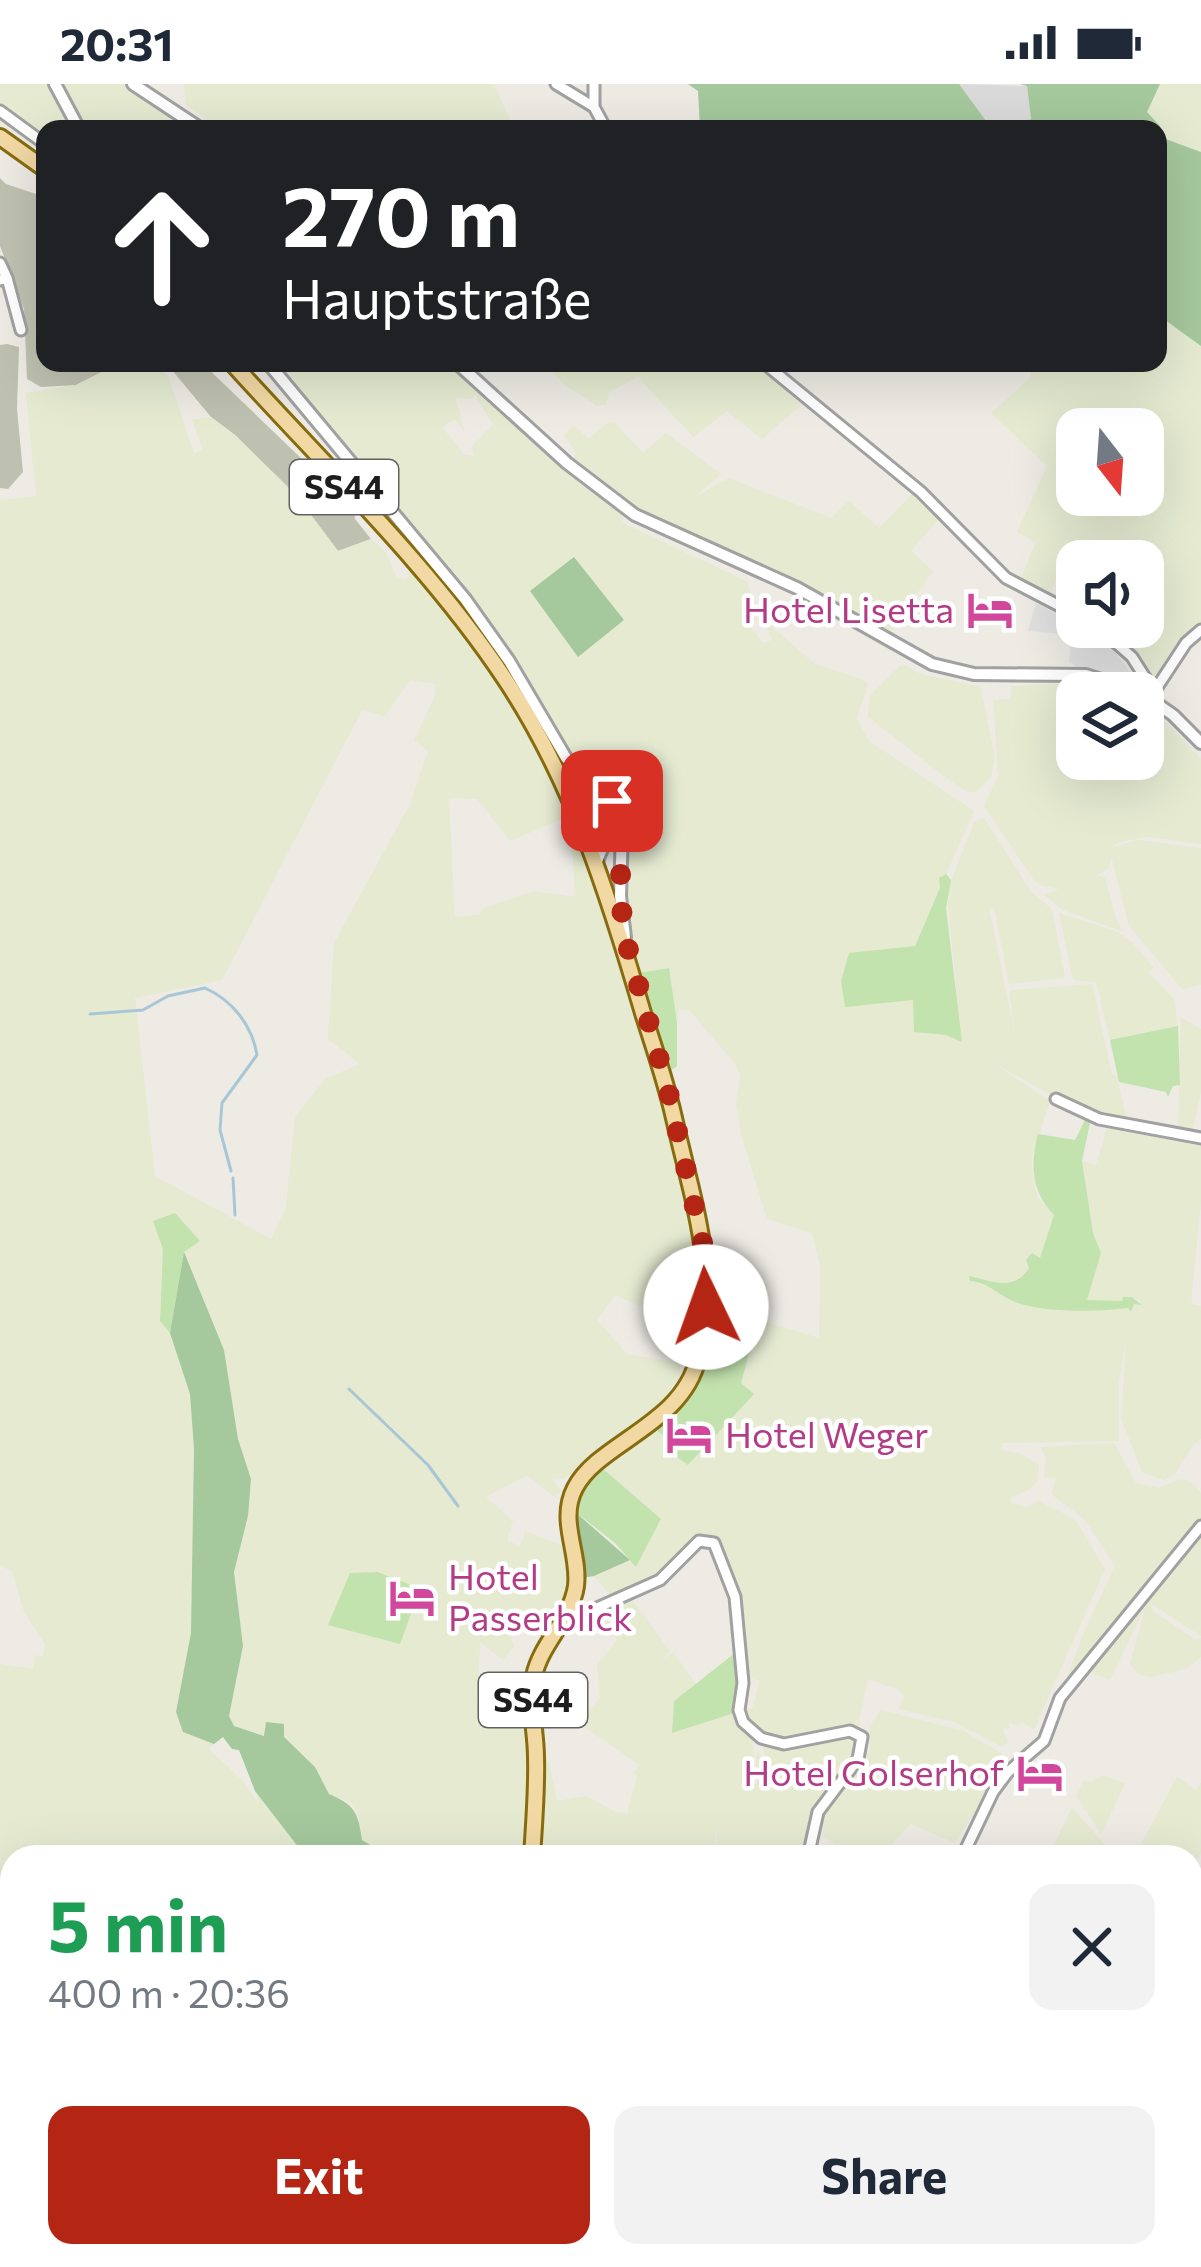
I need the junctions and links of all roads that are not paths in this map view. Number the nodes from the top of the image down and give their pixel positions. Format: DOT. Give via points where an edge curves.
graph roads {
  1 [pos="55,84"];
  2 [pos="133,84"];
  3 [pos="556,84"];
  4 [pos="594,84"];
  5 [pos="594,107"];
  6 [pos="0,111"];
  7 [pos="74,120"];
  8 [pos="187,120"];
  9 [pos="602,120"];
  10 [pos="0,137"];
  11 [pos="36,137"];
  12 [pos="36,163"];
  13 [pos="0,263"];
  14 [pos="4,279"];
  15 [pos="21,330"];
  16 [pos="240,372"];
  17 [pos="276,372"];
  18 [pos="467,372"];
  19 [pos="775,372"];
  20 [pos="1056,604"];
  21 [pos="1201,630"];
  22 [pos="1164,672"];
  23 [pos="1056,673"];
  24 [pos="1164,709"];
  25 [pos="1201,742"];
  26 [pos="607,798"];
  27 [pos="578,815"];
  28 [pos="613,818"];
  29 [pos="622,831"];
  30 [pos="594,853"];
  31 [pos="631,970"];
  32 [pos="1056,1099"];
  33 [pos="1201,1138"];
  34 [pos="1201,1526"];
  35 [pos="568,1613"];
  36 [pos="533,1845"];
  37 [pos="811,1845"];
  38 [pos="968,1845"];
  1 -- 7 [label="street"];
  2 -- 8 [label="street"];
  3 -- 5 [label="street"];
  4 -- 5 [label="street"];
  5 -- 9 [label="street"];
  6 -- 11 [label="street"];
  10 -- 12 [label="main road"];
  13 -- 14 [label="street"];
  14 -- 15 [label="street"];
  16 -- 27 [label="main road, SS44" via="456,611 522,706"];
  17 -- 26 [label="street" via="454,584 566,758"];
  18 -- 23 [label="street" via="635,515 797,589 932,664 974,674"];
  19 -- 20 [label="street" via="921,493 1006,578"];
  21 -- 22 [label="street"];
  24 -- 25 [label="street"];
  26 -- 28 [label="street"];
  26 -- 29 [label="street"];
  27 -- 28 [label="street" via="597,828"];
  27 -- 30 [label="main road, SS44"];
  28 -- 30 [label="street"];
  29 -- 30 [label="street" via="613,850"];
  29 -- 31 [label="street" via="620,896"];
  30 -- 31 [label="main road, SS44"];
  31 -- 35 [label="main road, SS44" via="705,1253 706,1307 698,1361 680,1393 588,1471 570,1499 576,1577"];
  32 -- 33 [label="street" via="1099,1119"];
  34 -- 38 [label="street" via="1060,1698 1044,1742 993,1792"];
  35 -- 36 [label="main road, SS44" via="533,1676"];
  35 -- 37 [label="street" via="651,1584 699,1541 714,1543 736,1604 742,1722 784,1744 850,1730 862,1737 858,1759 818,1812"];
}
